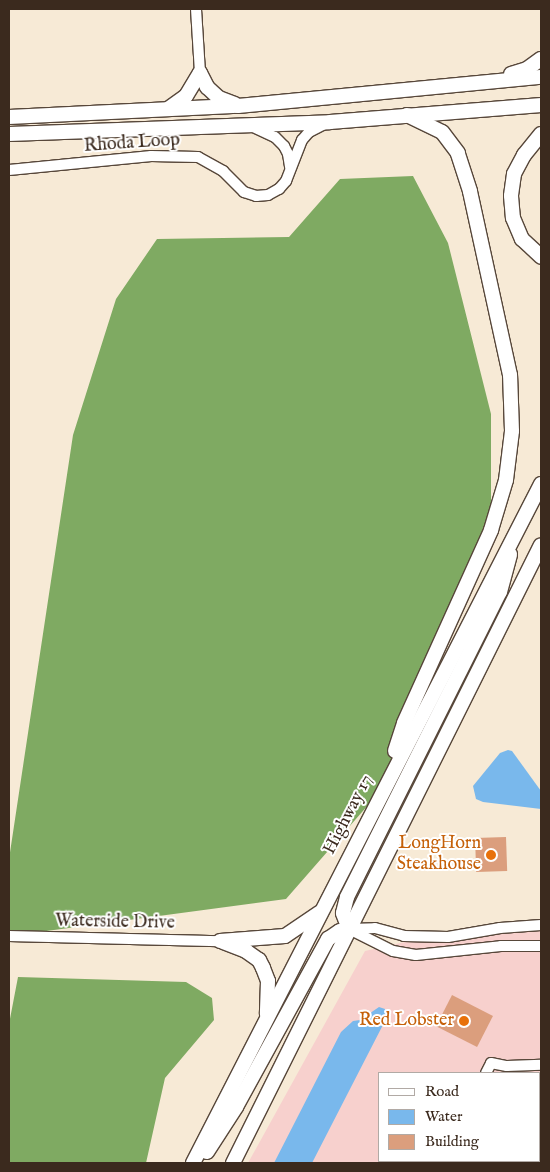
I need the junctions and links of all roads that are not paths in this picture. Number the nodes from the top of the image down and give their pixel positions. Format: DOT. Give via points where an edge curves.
graph roads {
  1 [pos="196,9"];
  2 [pos="541,59"];
  3 [pos="200,73"];
  4 [pos="541,77"];
  5 [pos="488,81"];
  6 [pos="541,105"];
  7 [pos="238,106"];
  8 [pos="168,109"];
  9 [pos="407,115"];
  10 [pos="9,117"];
  11 [pos="330,122"];
  12 [pos="248,125"];
  13 [pos="9,134"];
  14 [pos="541,134"];
  15 [pos="9,170"];
  16 [pos="291,170"];
  17 [pos="541,257"];
  18 [pos="541,484"];
  19 [pos="517,528"];
  20 [pos="541,545"];
  21 [pos="541,560"];
  22 [pos="506,615"];
  23 [pos="384,788"];
  24 [pos="321,912"];
  25 [pos="541,925"];
  26 [pos="349,929"];
  27 [pos="9,936"];
  28 [pos="220,941"];
  29 [pos="541,946"];
  30 [pos="266,1019"];
  31 [pos="541,1065"];
  32 [pos="486,1072"];
  33 [pos="193,1163"];
  34 [pos="200,1163"];
  35 [pos="233,1163"];
  1 -- 3 [label="street"];
  2 -- 5 [label="highway" via="527,68"];
  3 -- 7 [label="highway" via="218,98"];
  3 -- 8 [label="highway" via="186,96"];
  4 -- 5 [label="highway"];
  5 -- 7 [label="highway"];
  6 -- 9 [label="highway"];
  7 -- 8 [label="highway"];
  8 -- 10 [label="highway"];
  9 -- 11 [label="highway"];
  9 -- 23 [label="highway" via="442,132 458,153 470,191 510,375 512,431 506,480 491,530 404,723"];
  11 -- 12 [label="highway"];
  11 -- 16 [label="street" via="309,132 297,149"];
  12 -- 13 [label="highway"];
  12 -- 16 [label="street" via="265,132 284,146"];
  14 -- 17 [label="highway" via="514,174 511,196 513,218 522,239"];
  15 -- 16 [label="street, Rhoda Loop" via="151,156 198,157 212,163 244,192 256,196 268,195 279,189"];
  18 -- 19 [label="highway, Highway 17"];
  19 -- 23 [label="highway, Highway 17"];
  19 -- 26 [label="highway" via="500,592 347,897 343,913"];
  20 -- 22 [label="highway"];
  21 -- 22 [label="highway"];
  22 -- 26 [label="highway"];
  23 -- 24 [label="highway, Highway 17"];
  24 -- 28 [label="highway" via="285,936"];
  24 -- 30 [label="highway, Highway 17"];
  25 -- 26 [label="street" via="448,937 404,936 375,928"];
  26 -- 29 [label="street" via="392,951 416,955 501,946"];
  26 -- 34 [label="highway" via="328,939 236,1107"];
  26 -- 35 [label="highway"];
  27 -- 28 [label="street, Waterside Drive"];
  28 -- 30 [label="highway" via="246,951 263,968 268,981"];
  30 -- 33 [label="highway, Highway 17"];
  31 -- 32 [label="street" via="491,1063"];
}
